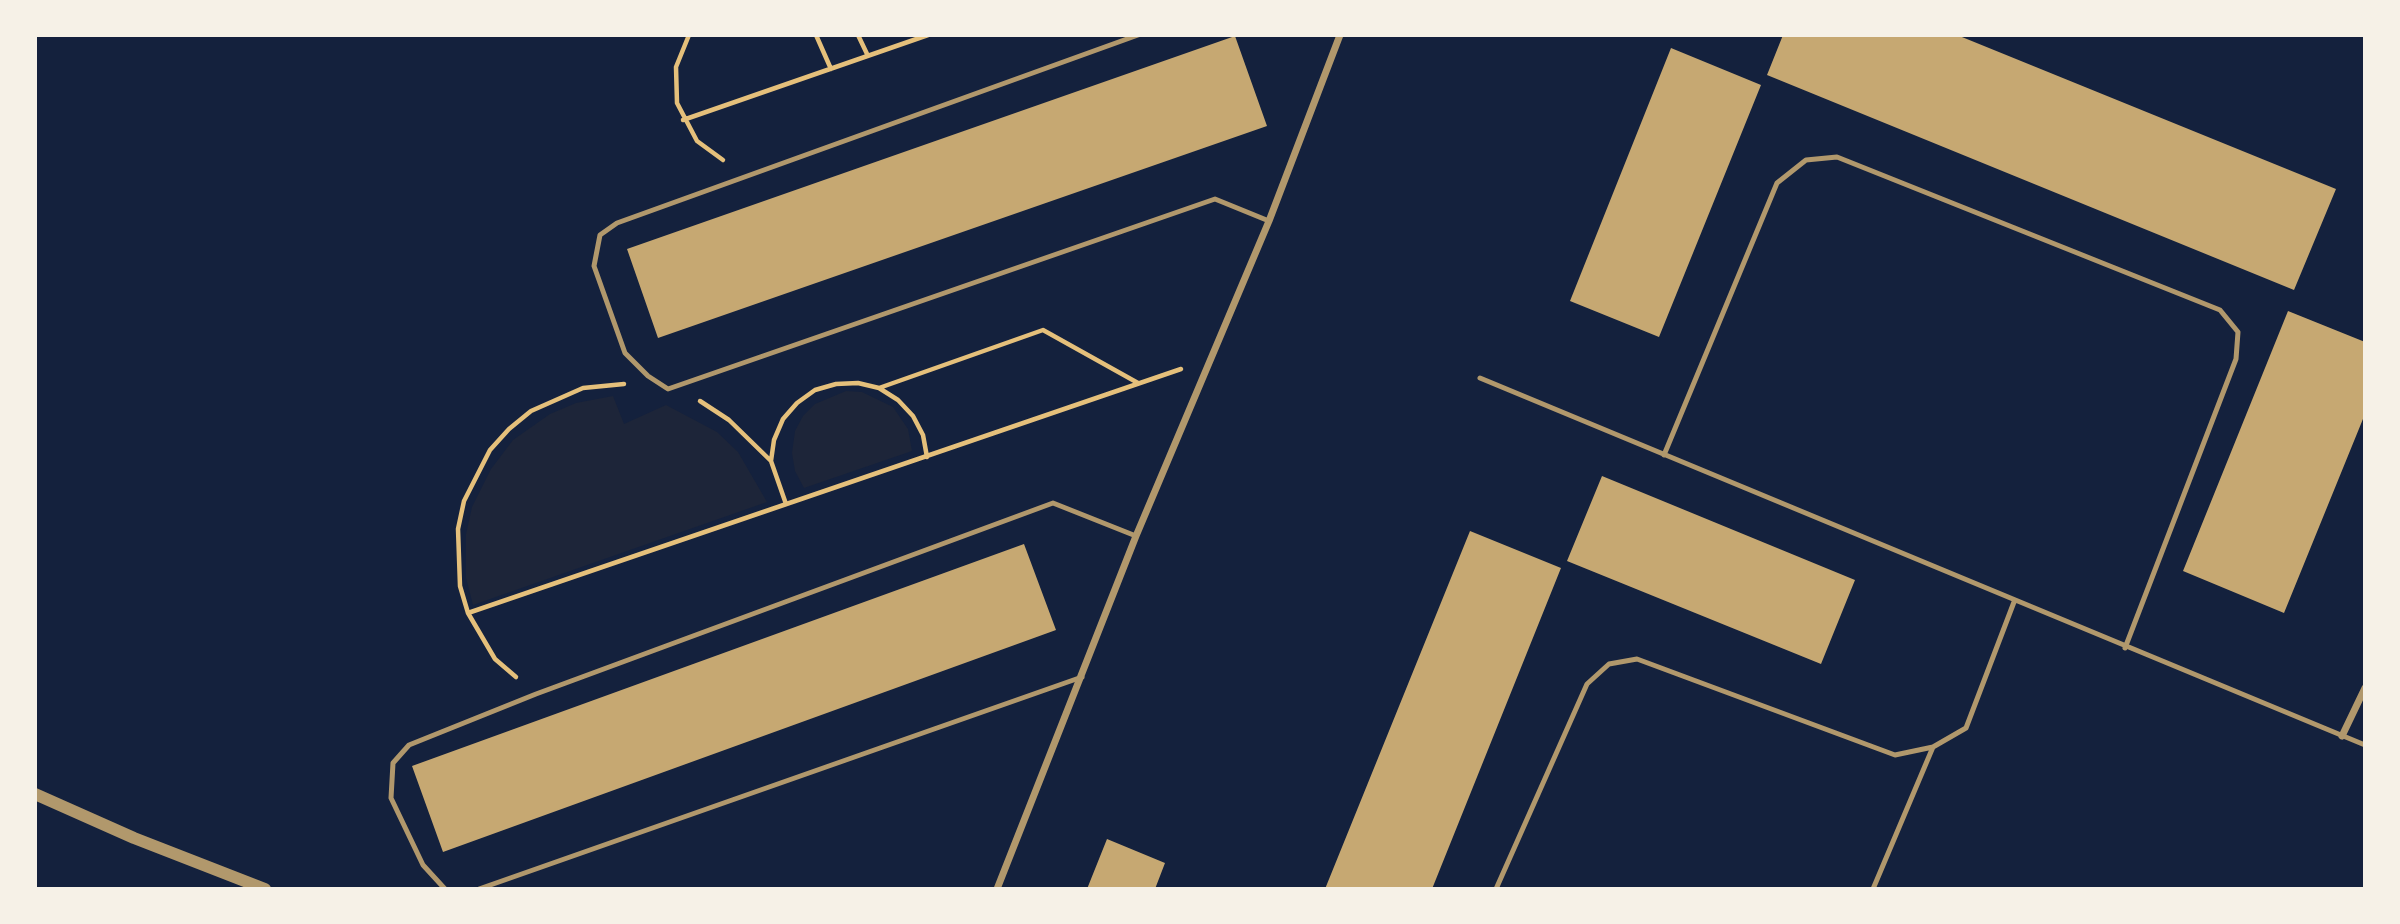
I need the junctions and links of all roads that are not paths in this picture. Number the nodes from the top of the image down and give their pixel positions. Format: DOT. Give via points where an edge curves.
graph roads {
  1 [pos="1138,35"];
  2 [pos="1340,35"];
  3 [pos="1269,221"];
  4 [pos="1480,378"];
  5 [pos="1664,456"];
  6 [pos="1136,536"];
  7 [pos="2014,602"];
  8 [pos="2125,648"];
  9 [pos="1082,677"];
  10 [pos="2365,688"];
  11 [pos="2342,736"];
  12 [pos="2365,745"];
  13 [pos="1933,747"];
  14 [pos="35,794"];
  15 [pos="265,889"];
  16 [pos="445,889"];
  17 [pos="480,889"];
  18 [pos="997,889"];
  19 [pos="1496,889"];
  20 [pos="1873,889"];
  1 -- 3 [label="lane" via="617,223 600,235 594,266 625,353 668,389 1214,199"];
  2 -- 3 [label="street"];
  3 -- 6 [label="street"];
  4 -- 5 [label="lane"];
  5 -- 7 [label="lane"];
  5 -- 8 [label="lane" via="1777,183 1806,160 1837,157 2220,310 2238,332 2236,359"];
  6 -- 9 [label="street"];
  6 -- 16 [label="lane" via="1053,503 536,694 409,746 393,763 391,798 423,865"];
  7 -- 8 [label="lane"];
  7 -- 13 [label="lane" via="1966,728"];
  8 -- 11 [label="lane"];
  9 -- 17 [label="lane"];
  9 -- 18 [label="street"];
  10 -- 11 [label="street"];
  11 -- 12 [label="lane"];
  13 -- 19 [label="lane" via="1895,755 1637,659 1609,664 1587,684"];
  13 -- 20 [label="lane"];
  14 -- 15 [label="street"];
}
